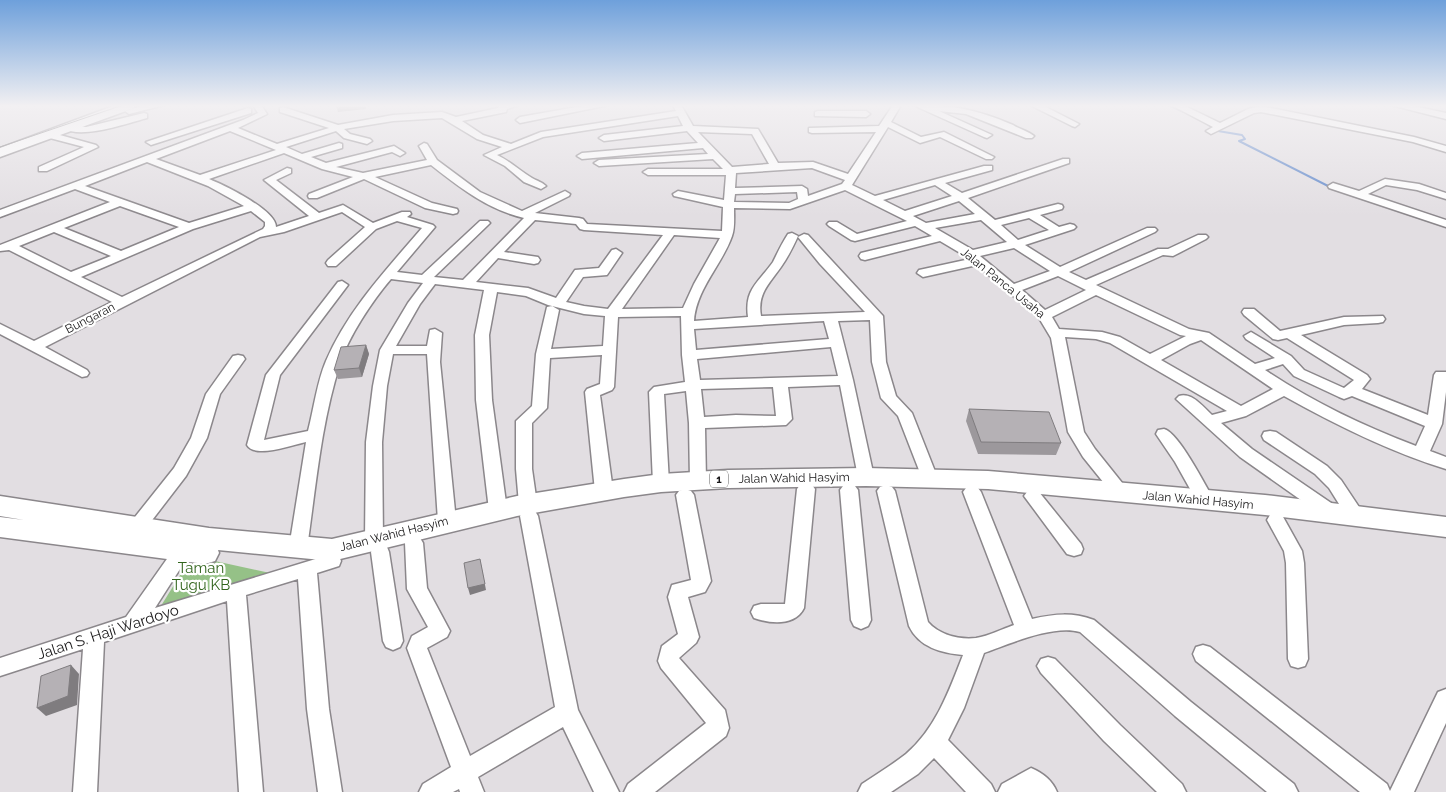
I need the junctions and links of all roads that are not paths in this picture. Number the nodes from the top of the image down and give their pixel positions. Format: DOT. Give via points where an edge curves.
graph roads {
  1 [pos="19,142"];
  2 [pos="30,142"];
  3 [pos="75,142"];
  4 [pos="191,142"];
  5 [pos="266,142"];
  6 [pos="298,142"];
  7 [pos="501,142"];
  8 [pos="524,142"];
  9 [pos="701,142"];
  10 [pos="761,142"];
  11 [pos="872,142"];
  12 [pos="954,142"];
  13 [pos="1424,142"];
  14 [pos="704,145"];
  15 [pos="339,146"];
  16 [pos="424,146"];
  17 [pos="511,147"];
  18 [pos="281,148"];
  19 [pos="394,148"];
  20 [pos="1446,148"];
  21 [pos="0,149"];
  22 [pos="885,149"];
  23 [pos="483,152"];
  24 [pos="868,152"];
  25 [pos="0,153"];
  26 [pos="1430,154"];
  27 [pos="582,156"];
  28 [pos="715,156"];
  29 [pos="302,157"];
  30 [pos="1446,157"];
  31 [pos="147,158"];
  32 [pos="1066,160"];
  33 [pos="433,162"];
  34 [pos="597,163"];
  35 [pos="775,166"];
  36 [pos="326,167"];
  37 [pos="43,169"];
  38 [pos="287,171"];
  39 [pos="731,171"];
  40 [pos="648,172"];
  41 [pos="363,176"];
  42 [pos="201,178"];
  43 [pos="848,182"];
  44 [pos="937,182"];
  45 [pos="76,186"];
  46 [pos="541,186"];
  47 [pos="1333,186"];
  48 [pos="730,191"];
  49 [pos="565,194"];
  50 [pos="678,194"];
  51 [pos="1359,195"];
  52 [pos="313,196"];
  53 [pos="960,196"];
  54 [pos="1446,196"];
  55 [pos="874,199"];
  56 [pos="119,202"];
  57 [pos="804,202"];
  58 [pos="429,206"];
  59 [pos="730,206"];
  60 [pos="253,207"];
  61 [pos="1058,207"];
  62 [pos="453,211"];
  63 [pos="1,213"];
  64 [pos="1031,214"];
  65 [pos="904,215"];
  66 [pos="528,216"];
  67 [pos="983,216"];
  68 [pos="316,217"];
  69 [pos="398,218"];
  70 [pos="484,223"];
  71 [pos="833,224"];
  72 [pos="993,224"];
  73 [pos="1446,224"];
  74 [pos="921,225"];
  75 [pos="189,227"];
  76 [pos="372,227"];
  77 [pos="1070,227"];
  78 [pos="54,228"];
  79 [pos="280,230"];
  80 [pos="1151,230"];
  81 [pos="267,231"];
  82 [pos="1058,231"];
  83 [pos="670,233"];
  84 [pos="727,235"];
  85 [pos="942,237"];
  86 [pos="1202,237"];
  87 [pos="291,238"];
  88 [pos="1016,244"];
  89 [pos="4,248"];
  90 [pos="496,254"];
  91 [pos="616,254"];
  92 [pos="120,255"];
  93 [pos="865,256"];
  94 [pos="975,258"];
  95 [pos="534,260"];
  96 [pos="332,262"];
  97 [pos="1059,272"];
  98 [pos="923,273"];
  99 [pos="388,275"];
  100 [pos="70,277"];
  101 [pos="428,280"];
  102 [pos="342,285"];
  103 [pos="466,285"];
  104 [pos="1093,287"];
  105 [pos="491,288"];
  106 [pos="1014,289"];
  107 [pos="122,302"];
  108 [pos="555,306"];
  109 [pos="1249,312"];
  110 [pos="612,313"];
  111 [pos="830,316"];
  112 [pos="876,316"];
  113 [pos="1044,316"];
  114 [pos="688,319"];
  115 [pos="1378,320"];
  116 [pos="755,321"];
  117 [pos="0,328"];
  118 [pos="436,333"];
  119 [pos="1056,333"];
  120 [pos="1284,335"];
  121 [pos="1204,336"];
  122 [pos="837,342"];
  123 [pos="34,347"];
  124 [pos="387,350"];
  125 [pos="433,350"];
  126 [pos="608,350"];
  127 [pos="543,354"];
  128 [pos="689,355"];
  129 [pos="238,359"];
  130 [pos="1286,359"];
  131 [pos="1150,360"];
  132 [pos="1253,369"];
  133 [pos="82,373"];
  134 [pos="1441,375"];
  135 [pos="846,380"];
  136 [pos="780,383"];
  137 [pos="694,385"];
  138 [pos="1284,390"];
  139 [pos="1352,390"];
  140 [pos="1184,400"];
  141 [pos="1241,412"];
  142 [pos="1210,422"];
  143 [pos="697,423"];
  144 [pos="1434,424"];
  145 [pos="1164,434"];
  146 [pos="315,435"];
  147 [pos="1270,436"];
  148 [pos="1420,454"];
  149 [pos="1446,463"];
  150 [pos="930,478"];
  151 [pos="661,483"];
  152 [pos="867,486"];
  153 [pos="691,488"];
  154 [pos="806,489"];
  155 [pos="604,491"];
  156 [pos="972,492"];
  157 [pos="1122,494"];
  158 [pos="1033,496"];
  159 [pos="1205,500"];
  160 [pos="0,506"];
  161 [pos="498,510"];
  162 [pos="528,510"];
  163 [pos="1343,514"];
  164 [pos="1276,520"];
  165 [pos="447,521"];
  166 [pos="0,527"];
  167 [pos="136,527"];
  168 [pos="1446,527"];
  169 [pos="1446,539"];
  170 [pos="187,543"];
  171 [pos="414,543"];
  172 [pos="377,546"];
  173 [pos="1074,549"];
  174 [pos="312,559"];
  175 [pos="236,590"];
  176 [pos="761,612"];
  177 [pos="861,620"];
  178 [pos="133,624"];
  179 [pos="1026,629"];
  180 [pos="94,637"];
  181 [pos="393,641"];
  182 [pos="976,647"];
  183 [pos="1203,654"];
  184 [pos="1298,659"];
  185 [pos="1048,666"];
  186 [pos="0,667"];
  187 [pos="1446,699"];
  188 [pos="567,712"];
  189 [pos="933,741"];
  190 [pos="468,782"];
  191 [pos="84,792"];
  192 [pos="251,792"];
  193 [pos="330,792"];
  194 [pos="431,792"];
  195 [pos="607,792"];
  196 [pos="636,792"];
  197 [pos="870,792"];
  198 [pos="983,792"];
  199 [pos="1010,792"];
  200 [pos="1045,792"];
  201 [pos="1174,792"];
  202 [pos="1286,792"];
  203 [pos="1379,792"];
  204 [pos="1402,792"];
  1 -- 21 [label="highway"];
  2 -- 25 [label="highway"];
  3 -- 37 [label="street" via="93,147"];
  4 -- 31 [label="street"];
  5 -- 18 [label="street"];
  6 -- 18 [label="street"];
  7 -- 17 [label="street"];
  7 -- 23 [label="street"];
  8 -- 17 [label="street"];
  9 -- 14 [label="street"];
  10 -- 35 [label="street"];
  11 -- 24 [label="street"];
  12 -- 44 [label="street" via="988,162"];
  13 -- 20 [label="street"];
  14 -- 27 [label="street"];
  14 -- 28 [label="street"];
  15 -- 29 [label="street"];
  16 -- 33 [label="street"];
  17 -- 23 [label="street"];
  18 -- 29 [label="street"];
  18 -- 42 [label="street"];
  19 -- 36 [label="street"];
  22 -- 24 [label="street"];
  23 -- 46 [label="street"];
  24 -- 43 [label="street"];
  26 -- 30 [label="street"];
  28 -- 34 [label="street"];
  28 -- 39 [label="street"];
  29 -- 36 [label="street"];
  31 -- 42 [label="street"];
  31 -- 45 [label="street"];
  32 -- 53 [label="street"];
  33 -- 41 [label="street"];
  33 -- 66 [label="street" via="476,194"];
  35 -- 39 [label="street, Jalan Panca Usaha"];
  35 -- 43 [label="street, Jalan Panca Usaha" via="813,165"];
  36 -- 41 [label="street"];
  38 -- 68 [label="street" via="269,180"];
  39 -- 40 [label="street, Jalan Panca Usaha"];
  39 -- 48 [label="street"];
  41 -- 52 [label="street"];
  41 -- 58 [label="street"];
  42 -- 60 [label="street" via="236,194"];
  43 -- 55 [label="street, Jalan Panca Usaha"];
  43 -- 57 [label="street"];
  44 -- 53 [label="street"];
  44 -- 55 [label="street"];
  45 -- 56 [label="street"];
  45 -- 63 [label="street"];
  47 -- 51 [label="street"];
  48 -- 57 [label="street" via="802,188"];
  48 -- 59 [label="street"];
  49 -- 66 [label="street"];
  50 -- 59 [label="street"];
  51 -- 54 [label="street" via="1386,182 1419,187"];
  51 -- 73 [label="street"];
  53 -- 65 [label="street"];
  53 -- 67 [label="street"];
  55 -- 65 [label="street, Jalan Panca Usaha"];
  56 -- 75 [label="street"];
  56 -- 78 [label="street"];
  57 -- 59 [label="street" via="790,206"];
  58 -- 62 [label="street"];
  58 -- 69 [label="street"];
  59 -- 84 [label="street"];
  60 -- 75 [label="street"];
  60 -- 81 [label="street" via="272,224"];
  61 -- 64 [label="street"];
  64 -- 72 [label="street"];
  64 -- 82 [label="street"];
  65 -- 74 [label="street, Jalan Panca Usaha"];
  66 -- 83 [label="street" via="579,222 584,227"];
  66 -- 90 [label="street"];
  67 -- 72 [label="street"];
  67 -- 74 [label="street"];
  68 -- 76 [label="street" via="344,208"];
  68 -- 79 [label="street"];
  69 -- 76 [label="street"];
  69 -- 99 [label="street" via="430,227"];
  70 -- 101 [label="street"];
  71 -- 74 [label="street" via="856,238"];
  72 -- 88 [label="street"];
  74 -- 85 [label="street, Jalan Panca Usaha"];
  75 -- 92 [label="street"];
  76 -- 96 [label="street"];
  77 -- 82 [label="street"];
  78 -- 89 [label="street"];
  78 -- 92 [label="street"];
  79 -- 81 [label="street"];
  79 -- 87 [label="street"];
  80 -- 97 [label="street"];
  81 -- 107 [label="street"];
  82 -- 88 [label="street"];
  83 -- 84 [label="street"];
  83 -- 110 [label="street"];
  84 -- 114 [label="street" via="700,284"];
  85 -- 93 [label="street"];
  85 -- 94 [label="street, Jalan Panca Usaha"];
  86 -- 104 [label="street" via="1170,252 1162,251"];
  88 -- 94 [label="street"];
  88 -- 97 [label="street"];
  89 -- 100 [label="street, Bungaran"];
  90 -- 95 [label="street"];
  90 -- 103 [label="street"];
  91 -- 108 [label="street" via="602,272 579,273"];
  92 -- 100 [label="street"];
  94 -- 98 [label="street"];
  94 -- 106 [label="street, Jalan Panca Usaha"];
  97 -- 104 [label="street"];
  97 -- 106 [label="street"];
  99 -- 101 [label="street"];
  99 -- 146 [label="street" via="372,294 333,362"];
  100 -- 107 [label="street, Bungaran"];
  101 -- 103 [label="street"];
  101 -- 124 [label="street"];
  102 -- 146 [label="street" via="273,375 255,445"];
  103 -- 105 [label="street"];
  104 -- 113 [label="street"];
  104 -- 121 [label="street" via="1185,332"];
  105 -- 108 [label="street" via="528,292"];
  105 -- 161 [label="street" via="482,335 484,400"];
  106 -- 113 [label="street, Jalan Panca Usaha"];
  107 -- 123 [label="street, Bungaran"];
  108 -- 110 [label="street"];
  108 -- 127 [label="street"];
  109 -- 120 [label="street"];
  110 -- 114 [label="street"];
  110 -- 126 [label="street"];
  111 -- 112 [label="street"];
  111 -- 116 [label="street"];
  111 -- 122 [label="street"];
  112 -- 116 [label="street" via="798,236 755,293"];
  112 -- 150 [label="street" via="879,362 888,398 904,413"];
  113 -- 119 [label="street, Jalan Panca Usaha"];
  114 -- 116 [label="street"];
  114 -- 128 [label="street"];
  115 -- 120 [label="street" via="1344,321"];
  117 -- 123 [label="street"];
  118 -- 125 [label="street"];
  119 -- 131 [label="street" via="1108,338"];
  119 -- 157 [label="street, Jalan Panca Usaha" via="1076,432"];
  120 -- 130 [label="street" via="1256,339"];
  120 -- 139 [label="street" via="1362,378"];
  121 -- 131 [label="street"];
  121 -- 132 [label="street"];
  122 -- 128 [label="street"];
  122 -- 135 [label="street"];
  123 -- 133 [label="street"];
  124 -- 125 [label="street"];
  124 -- 172 [label="street" via="374,442"];
  125 -- 165 [label="street"];
  126 -- 127 [label="street"];
  126 -- 155 [label="street" via="608,386 592,392"];
  127 -- 162 [label="street" via="539,408 524,421"];
  128 -- 137 [label="street"];
  129 -- 167 [label="street" via="212,394 198,438 180,472"];
  130 -- 132 [label="street"];
  130 -- 139 [label="street" via="1297,372 1337,392 1344,394"];
  131 -- 141 [label="street"];
  132 -- 138 [label="street"];
  134 -- 144 [label="street"];
  135 -- 136 [label="street"];
  135 -- 152 [label="street"];
  136 -- 137 [label="street"];
  136 -- 143 [label="street" via="784,418 781,420"];
  137 -- 143 [label="street"];
  137 -- 151 [label="street" via="656,392"];
  138 -- 141 [label="street"];
  138 -- 148 [label="street" via="1341,420"];
  139 -- 144 [label="street"];
  140 -- 142 [label="street"];
  141 -- 142 [label="street"];
  142 -- 163 [label="street" via="1246,453"];
  143 -- 153 [label="street"];
  144 -- 148 [label="street"];
  145 -- 159 [label="street" via="1182,458"];
  146 -- 174 [label="street"];
  147 -- 163 [label="street" via="1321,470 1335,484"];
  148 -- 149 [label="street"];
  150 -- 152 [label="highway, Jalan Wahid Hasyim / 1"];
  150 -- 157 [label="highway, Jalan Wahid Hasyim / 1" via="988,480"];
  151 -- 153 [label="highway, Jalan Wahid Hasyim / 1"];
  151 -- 155 [label="highway, Jalan Wahid Hasyim / 1"];
  152 -- 153 [label="highway, Jalan Wahid Hasyim / 1"];
  152 -- 154 [label="highway, Jalan Wahid Hasyim / 1"];
  152 -- 156 [label="highway, Jalan Wahid Hasyim / 1"];
  152 -- 177 [label="street"];
  152 -- 182 [label="street" via="919,626 927,636 937,641"];
  153 -- 154 [label="highway, Jalan Wahid Hasyim / 1" via="729,491"];
  153 -- 162 [label="highway, Jalan Wahid Hasyim / 1" via="625,500"];
  153 -- 196 [label="street" via="701,581 698,586 678,591 689,637 671,650 668,661 717,716 718,728"];
  154 -- 176 [label="street" via="794,608 789,613"];
  155 -- 162 [label="highway, Jalan Wahid Hasyim / 1"];
  156 -- 158 [label="highway, Jalan Wahid Hasyim / 1"];
  156 -- 179 [label="street"];
  157 -- 159 [label="highway, Jalan Wahid Hasyim / 1"];
  158 -- 164 [label="highway, Jalan Wahid Hasyim / 1"];
  158 -- 173 [label="street"];
  159 -- 163 [label="highway, Jalan Wahid Hasyim / 1"];
  160 -- 167 [label="highway, Jalan Wahid Hasyim / 1"];
  161 -- 162 [label="highway, Jalan Wahid Hasyim / 1"];
  161 -- 165 [label="highway, Jalan Wahid Hasyim / 1"];
  162 -- 171 [label="highway, Jalan Wahid Hasyim / 1"];
  162 -- 188 [label="street"];
  163 -- 168 [label="highway, Jalan Wahid Hasyim / 1"];
  164 -- 169 [label="highway, Jalan Wahid Hasyim / 1"];
  164 -- 184 [label="street" via="1295,563"];
  165 -- 172 [label="highway, Jalan Wahid Hasyim / 1"];
  166 -- 170 [label="highway, Jalan Wahid Hasyim / 1"];
  167 -- 170 [label="highway, Jalan Wahid Hasyim / 1"];
  170 -- 174 [label="highway, Jalan Wahid Hasyim / 1"];
  170 -- 174 [label="highway, Jalan Wahid Hasyim / 1"];
  170 -- 178 [label="street"];
  171 -- 172 [label="highway, Jalan Wahid Hasyim / 1"];
  171 -- 190 [label="street" via="417,589 440,631 419,642 417,648"];
  172 -- 174 [label="highway, Jalan Wahid Hasyim / 1"];
  172 -- 174 [label="highway, Jalan Wahid Hasyim / 1" via="332,550"];
  172 -- 181 [label="street"];
  174 -- 175 [label="street, Jalan S. Haji Wardoyo"];
  174 -- 193 [label="street" via="312,668"];
  175 -- 178 [label="street, Jalan S. Haji Wardoyo"];
  175 -- 192 [label="street"];
  178 -- 180 [label="street, Jalan S. Haji Wardoyo"];
  179 -- 182 [label="street"];
  179 -- 202 [label="street" via="1076,621 1087,626"];
  180 -- 186 [label="street, Jalan S. Haji Wardoyo"];
  180 -- 191 [label="street"];
  182 -- 189 [label="street" via="952,708"];
  183 -- 203 [label="street"];
  185 -- 201 [label="street"];
  187 -- 204 [label="street"];
  188 -- 190 [label="street"];
  188 -- 195 [label="street"];
  189 -- 197 [label="street" via="915,762"];
  189 -- 198 [label="street"];
  190 -- 194 [label="street"];
  199 -- 200 [label="street" via="1031,780"];
}
